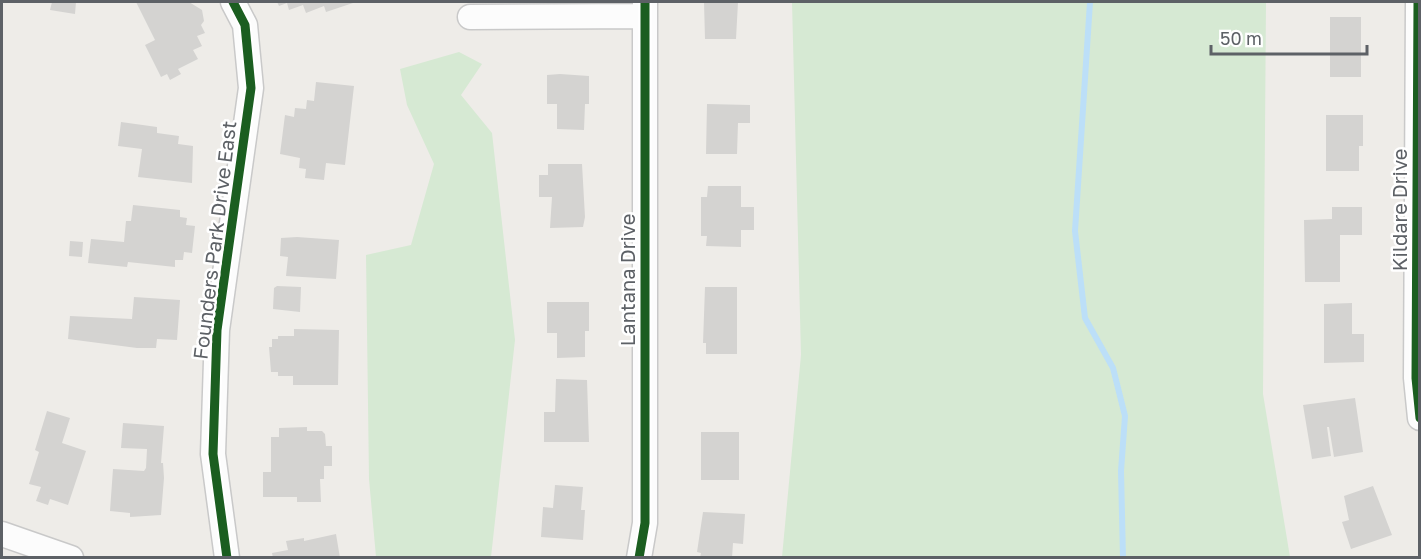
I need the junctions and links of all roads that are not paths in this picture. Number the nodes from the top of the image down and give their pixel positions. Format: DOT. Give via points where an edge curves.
graph roads {
  1 [pos="233,2"];
  2 [pos="1418,2"];
  3 [pos="645,9"];
  4 [pos="470,17"];
  5 [pos="1419,418"];
  6 [pos="2,534"];
  7 [pos="71,558"];
  8 [pos="227,558"];
  9 [pos="639,558"];
  1 -- 8 [label="street, Founders Park Drive East" via="245,25 251,88 217,330 213,453"];
  2 -- 5 [label="street, Kildare Drive"];
  3 -- 4 [label="street"];
  3 -- 9 [label="street, Lantana Drive" via="645,511"];
  6 -- 7 [label="street"];
}
